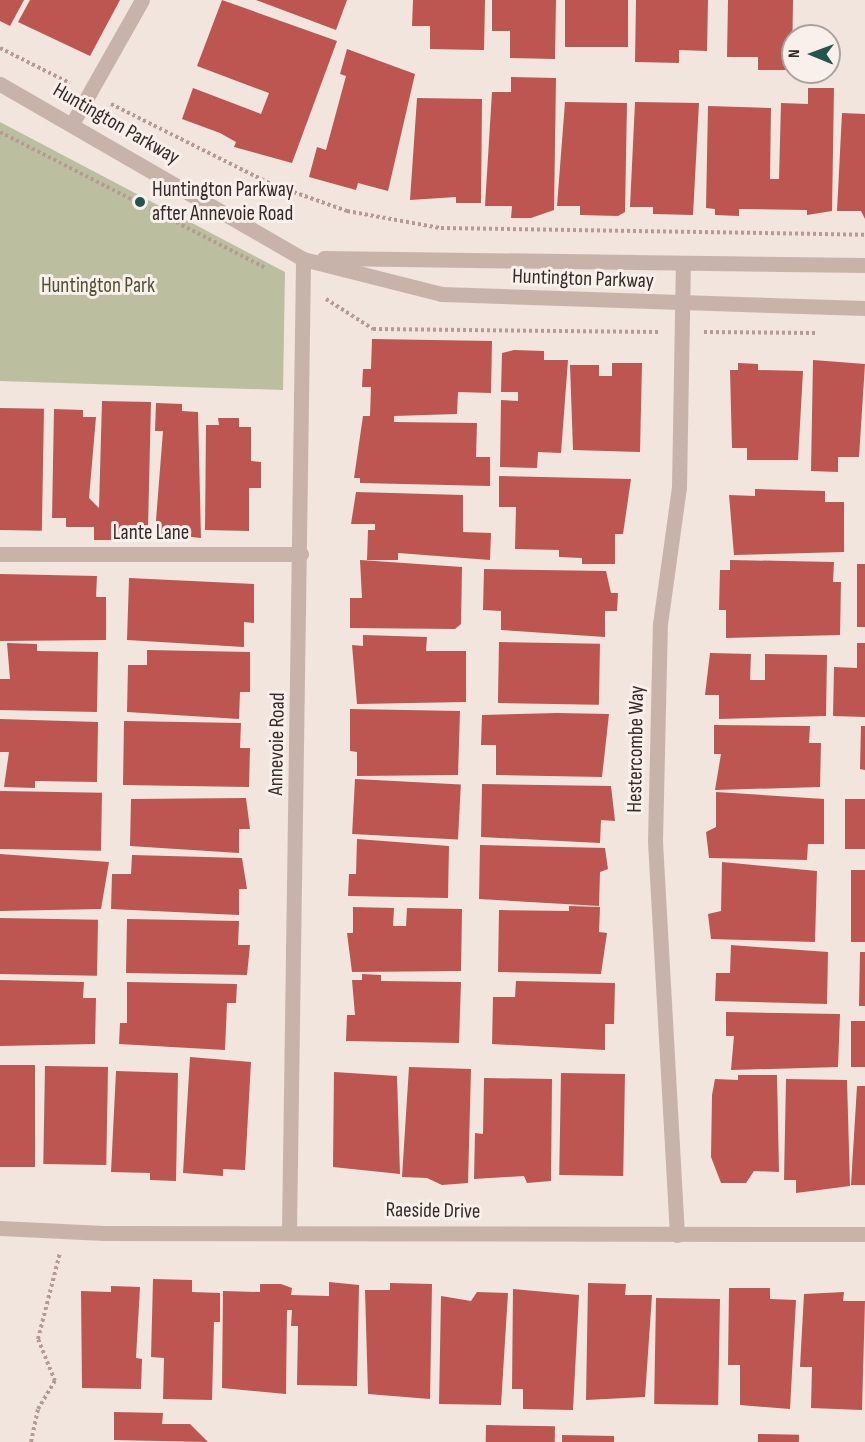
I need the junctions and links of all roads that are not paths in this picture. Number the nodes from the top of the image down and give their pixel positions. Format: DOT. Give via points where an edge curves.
graph roads {
  1 [pos="142,0"];
  2 [pos="0,84"];
  3 [pos="73,122"];
  4 [pos="303,259"];
  5 [pos="683,263"];
  6 [pos="865,265"];
  7 [pos="684,304"];
  8 [pos="865,308"];
  9 [pos="0,554"];
  10 [pos="301,554"];
  11 [pos="0,1228"];
  12 [pos="290,1230"];
  13 [pos="865,1234"];
  14 [pos="677,1235"];
  1 -- 3 [label="street"];
  2 -- 3 [label="street, Huntington Parkway"];
  3 -- 4 [label="street, Huntington Parkway"];
  4 -- 5 [label="street, Huntington Parkway"];
  4 -- 7 [label="street, Huntington Parkway" via="441,294"];
  4 -- 10 [label="street, Annevoie Road"];
  5 -- 6 [label="street, Huntington Parkway"];
  5 -- 7 [label="street, Hestercombe Way"];
  7 -- 8 [label="street, Huntington Parkway"];
  7 -- 14 [label="street, Hestercombe Way" via="680,487 660,624 655,842"];
  9 -- 10 [label="street, Lante Lane"];
  10 -- 12 [label="street, Annevoie Road"];
  11 -- 12 [label="street, Raeside Drive"];
  12 -- 14 [label="street, Raeside Drive"];
  13 -- 14 [label="street, Raeside Drive"];
}
